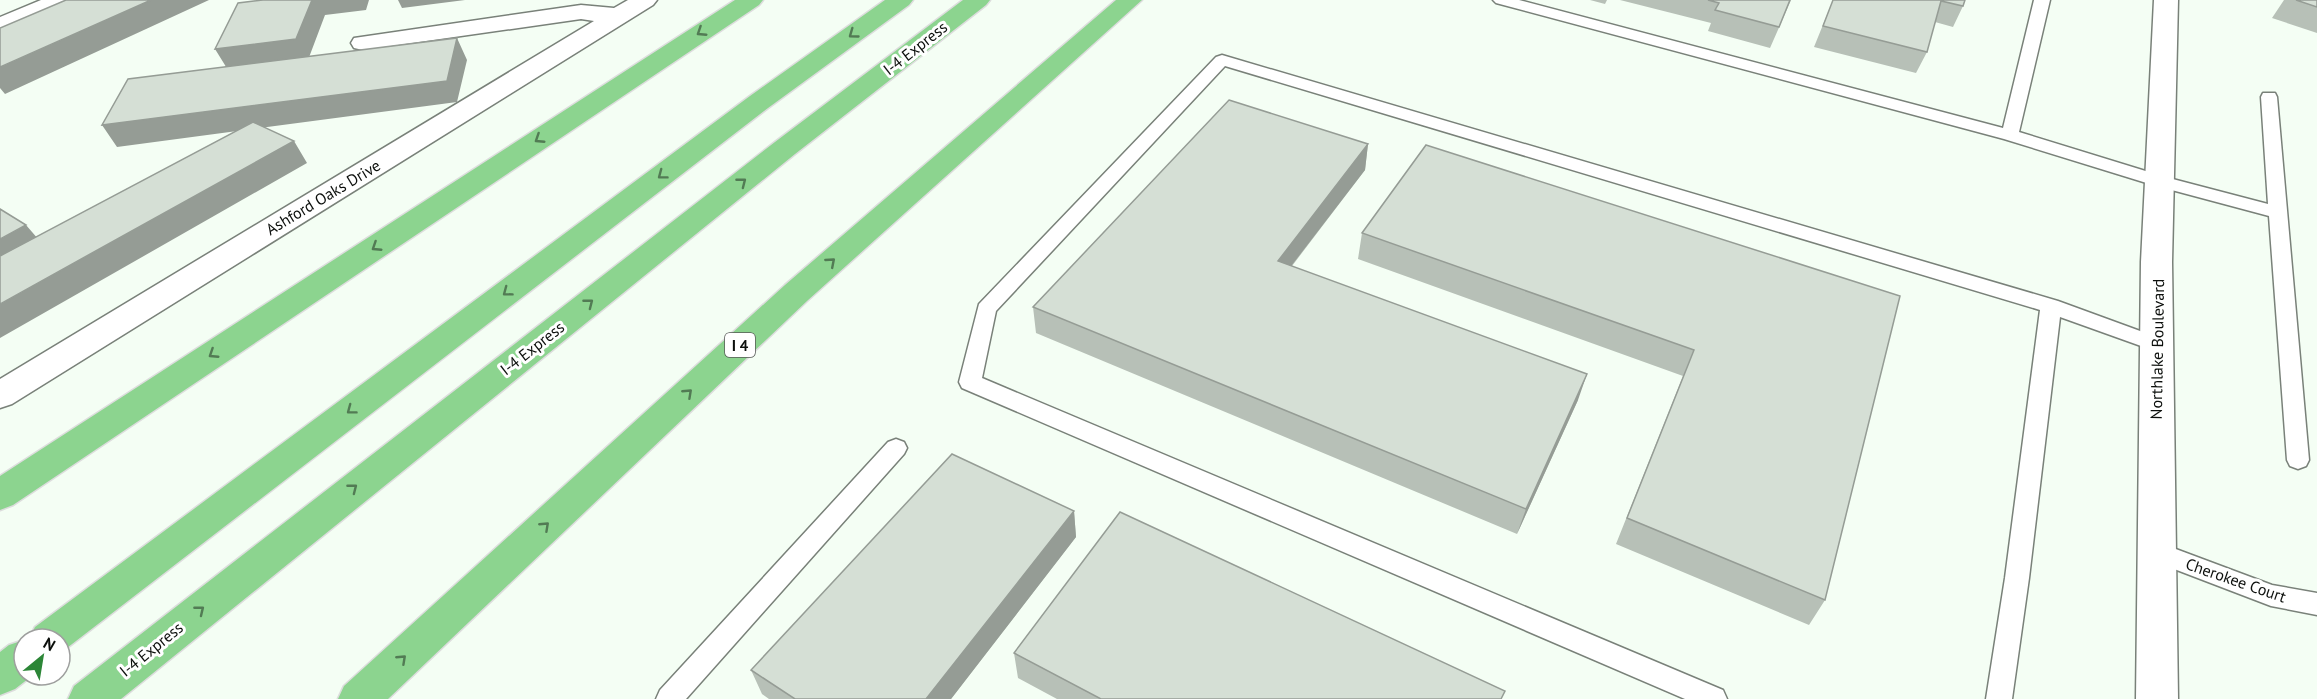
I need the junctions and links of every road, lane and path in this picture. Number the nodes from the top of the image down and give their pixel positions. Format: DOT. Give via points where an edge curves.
graph roads {
  1 [pos="62,0"];
  2 [pos="645,0"];
  3 [pos="750,0"];
  4 [pos="901,0"];
  5 [pos="978,0"];
  6 [pos="1130,0"];
  7 [pos="1501,0"];
  8 [pos="2042,0"];
  9 [pos="2166,0"];
  10 [pos="618,16"];
  11 [pos="0,26"];
  12 [pos="363,43"];
  13 [pos="2269,97"];
  14 [pos="2010,135"];
  15 [pos="2159,181"];
  16 [pos="2279,213"];
  17 [pos="2051,306"];
  18 [pos="2155,344"];
  19 [pos="0,395"];
  20 [pos="896,448"];
  21 [pos="2298,460"];
  22 [pos="0,495"];
  23 [pos="2157,552"];
  24 [pos="2317,604"];
  25 [pos="65,627"];
  26 [pos="89,699"];
  27 [pos="359,699"];
  28 [pos="669,699"];
  29 [pos="1714,699"];
  30 [pos="1999,699"];
  31 [pos="2157,699"];
  1 -- 11 [label="street"];
  2 -- 10 [label="street, Ashford Oaks Drive"];
  3 -- 22 [label="highway, one-way"];
  4 -- 25 [label="highway, one-way" via="750,109"];
  26 -- 5 [label="highway, I-4 Express, one-way"];
  27 -- 6 [label="highway, I 4, one-way" via="796,293"];
  7 -- 14 [label="lane"];
  8 -- 14 [label="lane"];
  9 -- 15 [label="street, Northlake Boulevard"];
  10 -- 12 [label="street" via="564,13"];
  10 -- 19 [label="street, Ashford Oaks Drive"];
  13 -- 16 [label="lane"];
  14 -- 15 [label="lane"];
  15 -- 16 [label="lane"];
  15 -- 18 [label="street, Northlake Boulevard"];
  16 -- 21 [label="lane"];
  17 -- 18 [label="lane"];
  17 -- 29 [label="lane" via="1222,60 986,309 970,382"];
  17 -- 30 [label="lane"];
  18 -- 23 [label="street, Northlake Boulevard"];
  20 -- 28 [label="lane"];
  23 -- 24 [label="lane, Cherokee Court" via="2271,595"];
  23 -- 31 [label="street, Northlake Boulevard"];
}
